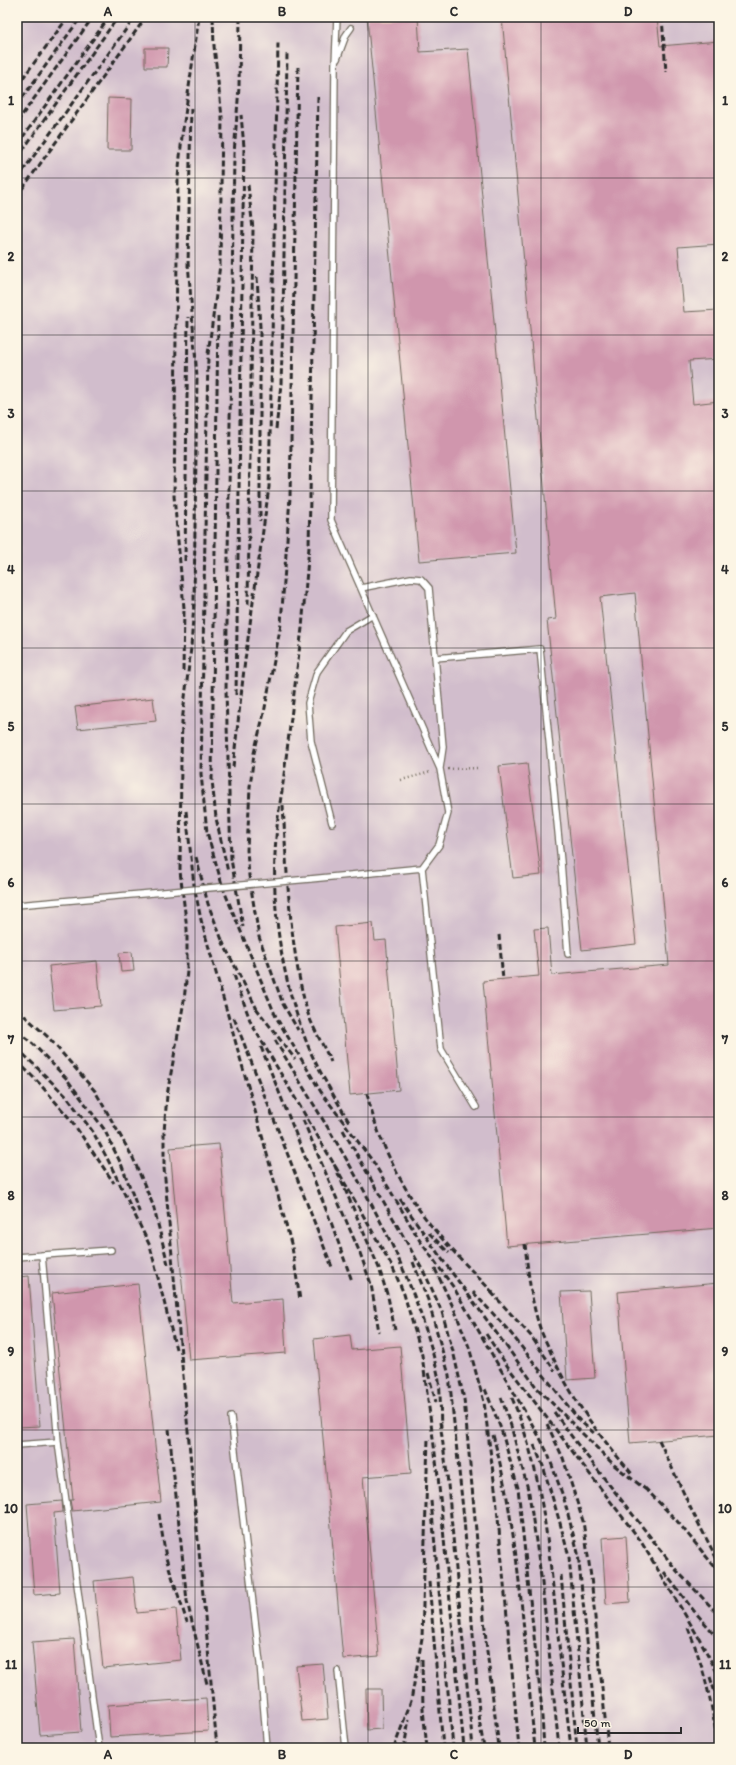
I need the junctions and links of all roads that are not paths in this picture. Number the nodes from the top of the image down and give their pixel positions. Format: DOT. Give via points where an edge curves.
graph roads {
  1 [pos="337,17"];
  2 [pos="351,28"];
  3 [pos="335,65"];
  4 [pos="361,588"];
  5 [pos="373,615"];
  6 [pos="435,658"];
  7 [pos="440,769"];
  8 [pos="332,823"];
  9 [pos="422,868"];
  10 [pos="17,905"];
  11 [pos="568,954"];
  12 [pos="476,1107"];
  13 [pos="111,1250"];
  14 [pos="42,1255"];
  15 [pos="17,1257"];
  16 [pos="231,1417"];
  17 [pos="58,1442"];
  18 [pos="17,1445"];
  19 [pos="338,1671"];
  20 [pos="99,1748"];
  21 [pos="267,1748"];
  22 [pos="346,1748"];
  1 -- 3 [label="lane"];
  2 -- 3 [label="lane"];
  3 -- 4 [label="lane" via="331,520"];
  4 -- 5 [label="lane"];
  4 -- 6 [label="lane" via="411,578 421,579 429,588"];
  5 -- 7 [label="lane"];
  5 -- 8 [label="lane" via="346,631 317,672 308,703 311,741"];
  6 -- 7 [label="lane" via="443,747"];
  6 -- 11 [label="lane" via="540,649"];
  7 -- 9 [label="lane" via="448,813 439,845"];
  9 -- 10 [label="lane, bridge"];
  9 -- 12 [label="lane" via="441,1049"];
  13 -- 14 [label="lane"];
  14 -- 15 [label="lane"];
  14 -- 17 [label="lane"];
  16 -- 21 [label="lane" via="260,1663"];
  17 -- 18 [label="lane"];
  17 -- 20 [label="lane"];
  19 -- 22 [label="lane"];
}
